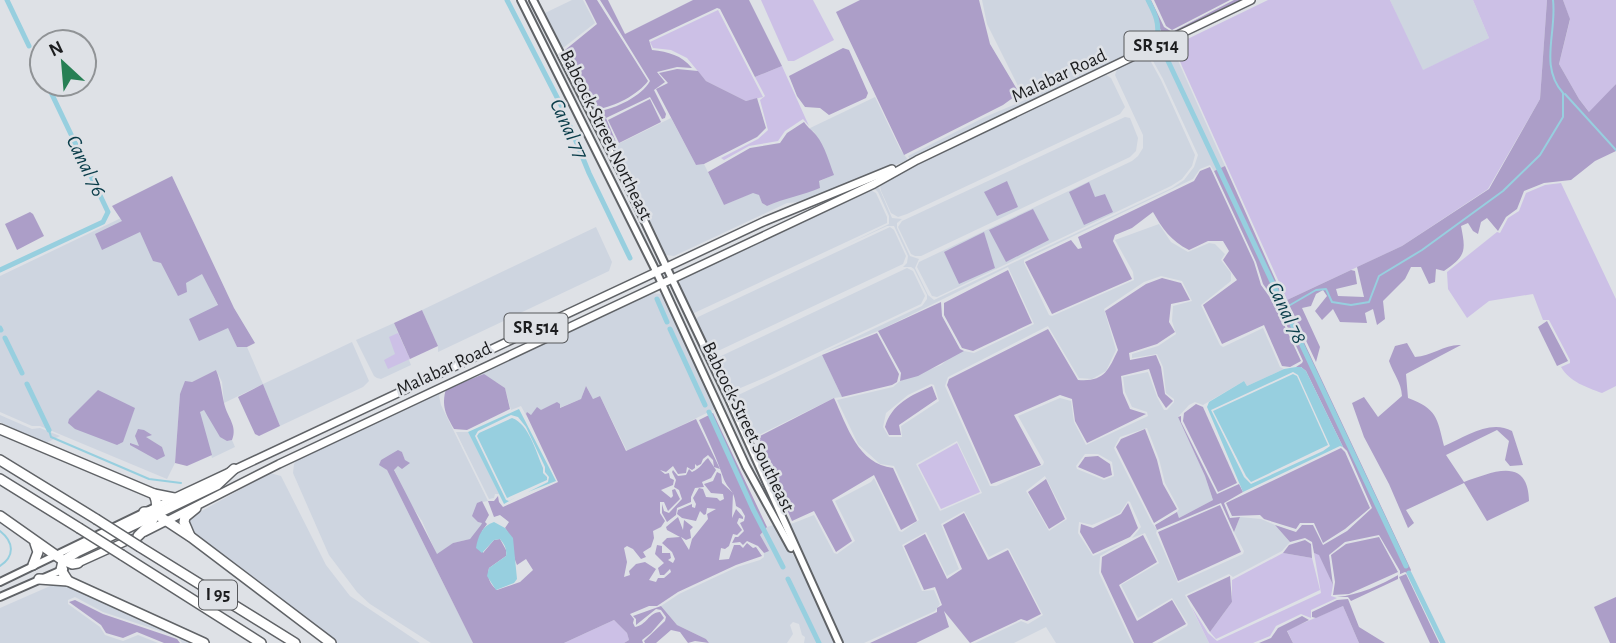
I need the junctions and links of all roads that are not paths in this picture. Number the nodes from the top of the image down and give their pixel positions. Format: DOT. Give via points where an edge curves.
graph roads {
  1 [pos="521,0"];
  2 [pos="533,0"];
  3 [pos="1251,0"];
  4 [pos="576,109"];
  5 [pos="592,117"];
  6 [pos="917,160"];
  7 [pos="831,192"];
  8 [pos="800,218"];
  9 [pos="666,267"];
  10 [pos="656,271"];
  11 [pos="671,279"];
  12 [pos="662,283"];
  13 [pos="522,335"];
  14 [pos="508,356"];
  15 [pos="0,429"];
  16 [pos="291,444"];
  17 [pos="0,460"];
  18 [pos="279,464"];
  19 [pos="234,469"];
  20 [pos="0,479"];
  21 [pos="154,494"];
  22 [pos="174,498"];
  23 [pos="197,508"];
  24 [pos="157,510"];
  25 [pos="145,512"];
  26 [pos="0,516"];
  27 [pos="167,522"];
  28 [pos="138,536"];
  29 [pos="191,537"];
  30 [pos="34,541"];
  31 [pos="59,562"];
  32 [pos="78,563"];
  33 [pos="33,565"];
  34 [pos="39,579"];
  35 [pos="68,581"];
  36 [pos="0,582"];
  37 [pos="811,583"];
  38 [pos="0,597"];
  39 [pos="204,643"];
  40 [pos="261,643"];
  41 [pos="295,643"];
  42 [pos="331,643"];
  43 [pos="839,643"];
  1 -- 4 [label="main road, Babcock Street Northeast"];
  2 -- 5 [label="main road, Babcock Street Northeast"];
  3 -- 6 [label="main road, Malabar Road / SR 514"];
  4 -- 5 [label="main road"];
  4 -- 10 [label="main road, Babcock Street Northeast"];
  5 -- 9 [label="main road, Babcock Street Northeast"];
  6 -- 7 [label="main road, Malabar Road / SR 514"];
  6 -- 8 [label="main road, Malabar Road / SR 514"];
  7 -- 8 [label="main road" via="830,201"];
  7 -- 9 [label="main road, Malabar Road / SR 514"];
  8 -- 11 [label="main road, Malabar Road / SR 514"];
  9 -- 10 [label="main road, Malabar Road / SR 514"];
  9 -- 11 [label="main road, Babcock Street Northeast"];
  10 -- 12 [label="main road, Babcock Street Northeast"];
  10 -- 13 [label="main road, Malabar Road / SR 514"];
  11 -- 12 [label="main road, Malabar Road / SR 514"];
  11 -- 37 [label="main road, Babcock Street Southeast"];
  12 -- 14 [label="main road, Malabar Road / SR 514"];
  12 -- 37 [label="main road, Babcock Street Southeast" via="746,466"];
  13 -- 14 [label="main road"];
  13 -- 16 [label="main road, Malabar Road / SR 514"];
  14 -- 18 [label="main road, Malabar Road / SR 514"];
  15 -- 21 [label="highway"];
  16 -- 18 [label="main road"];
  16 -- 19 [label="main road, Malabar Road / SR 514"];
  17 -- 41 [label="highway, I 95, bridge"];
  18 -- 23 [label="main road, Malabar Road / SR 514"];
  19 -- 22 [label="main road, Malabar Road / SR 514"];
  19 -- 24 [label="highway" via="217,485"];
  20 -- 40 [label="highway, I 95, bridge"];
  21 -- 22 [label="highway"];
  21 -- 24 [label="highway"];
  22 -- 24 [label="main road, Malabar Road / SR 514"];
  23 -- 27 [label="main road, Malabar Road / SR 514"];
  23 -- 29 [label="highway" via="185,517"];
  24 -- 25 [label="highway"];
  24 -- 27 [label="highway"];
  24 -- 28 [label="highway" via="152,524"];
  24 -- 31 [label="highway"];
  25 -- 31 [label="main road"];
  26 -- 30 [label="highway"];
  27 -- 28 [label="main road, Malabar Road / SR 514"];
  27 -- 29 [label="highway"];
  28 -- 32 [label="main road, Malabar Road / SR 514"];
  29 -- 42 [label="highway"];
  30 -- 31 [label="highway"];
  30 -- 33 [label="highway" via="38,552"];
  31 -- 32 [label="highway"];
  31 -- 33 [label="main road"];
  31 -- 34 [label="main road"];
  31 -- 35 [label="highway"];
  33 -- 36 [label="main road"];
  34 -- 35 [label="highway"];
  34 -- 38 [label="main road"];
  35 -- 39 [label="highway"];
  37 -- 43 [label="main road, Babcock Street Southeast"];
}
